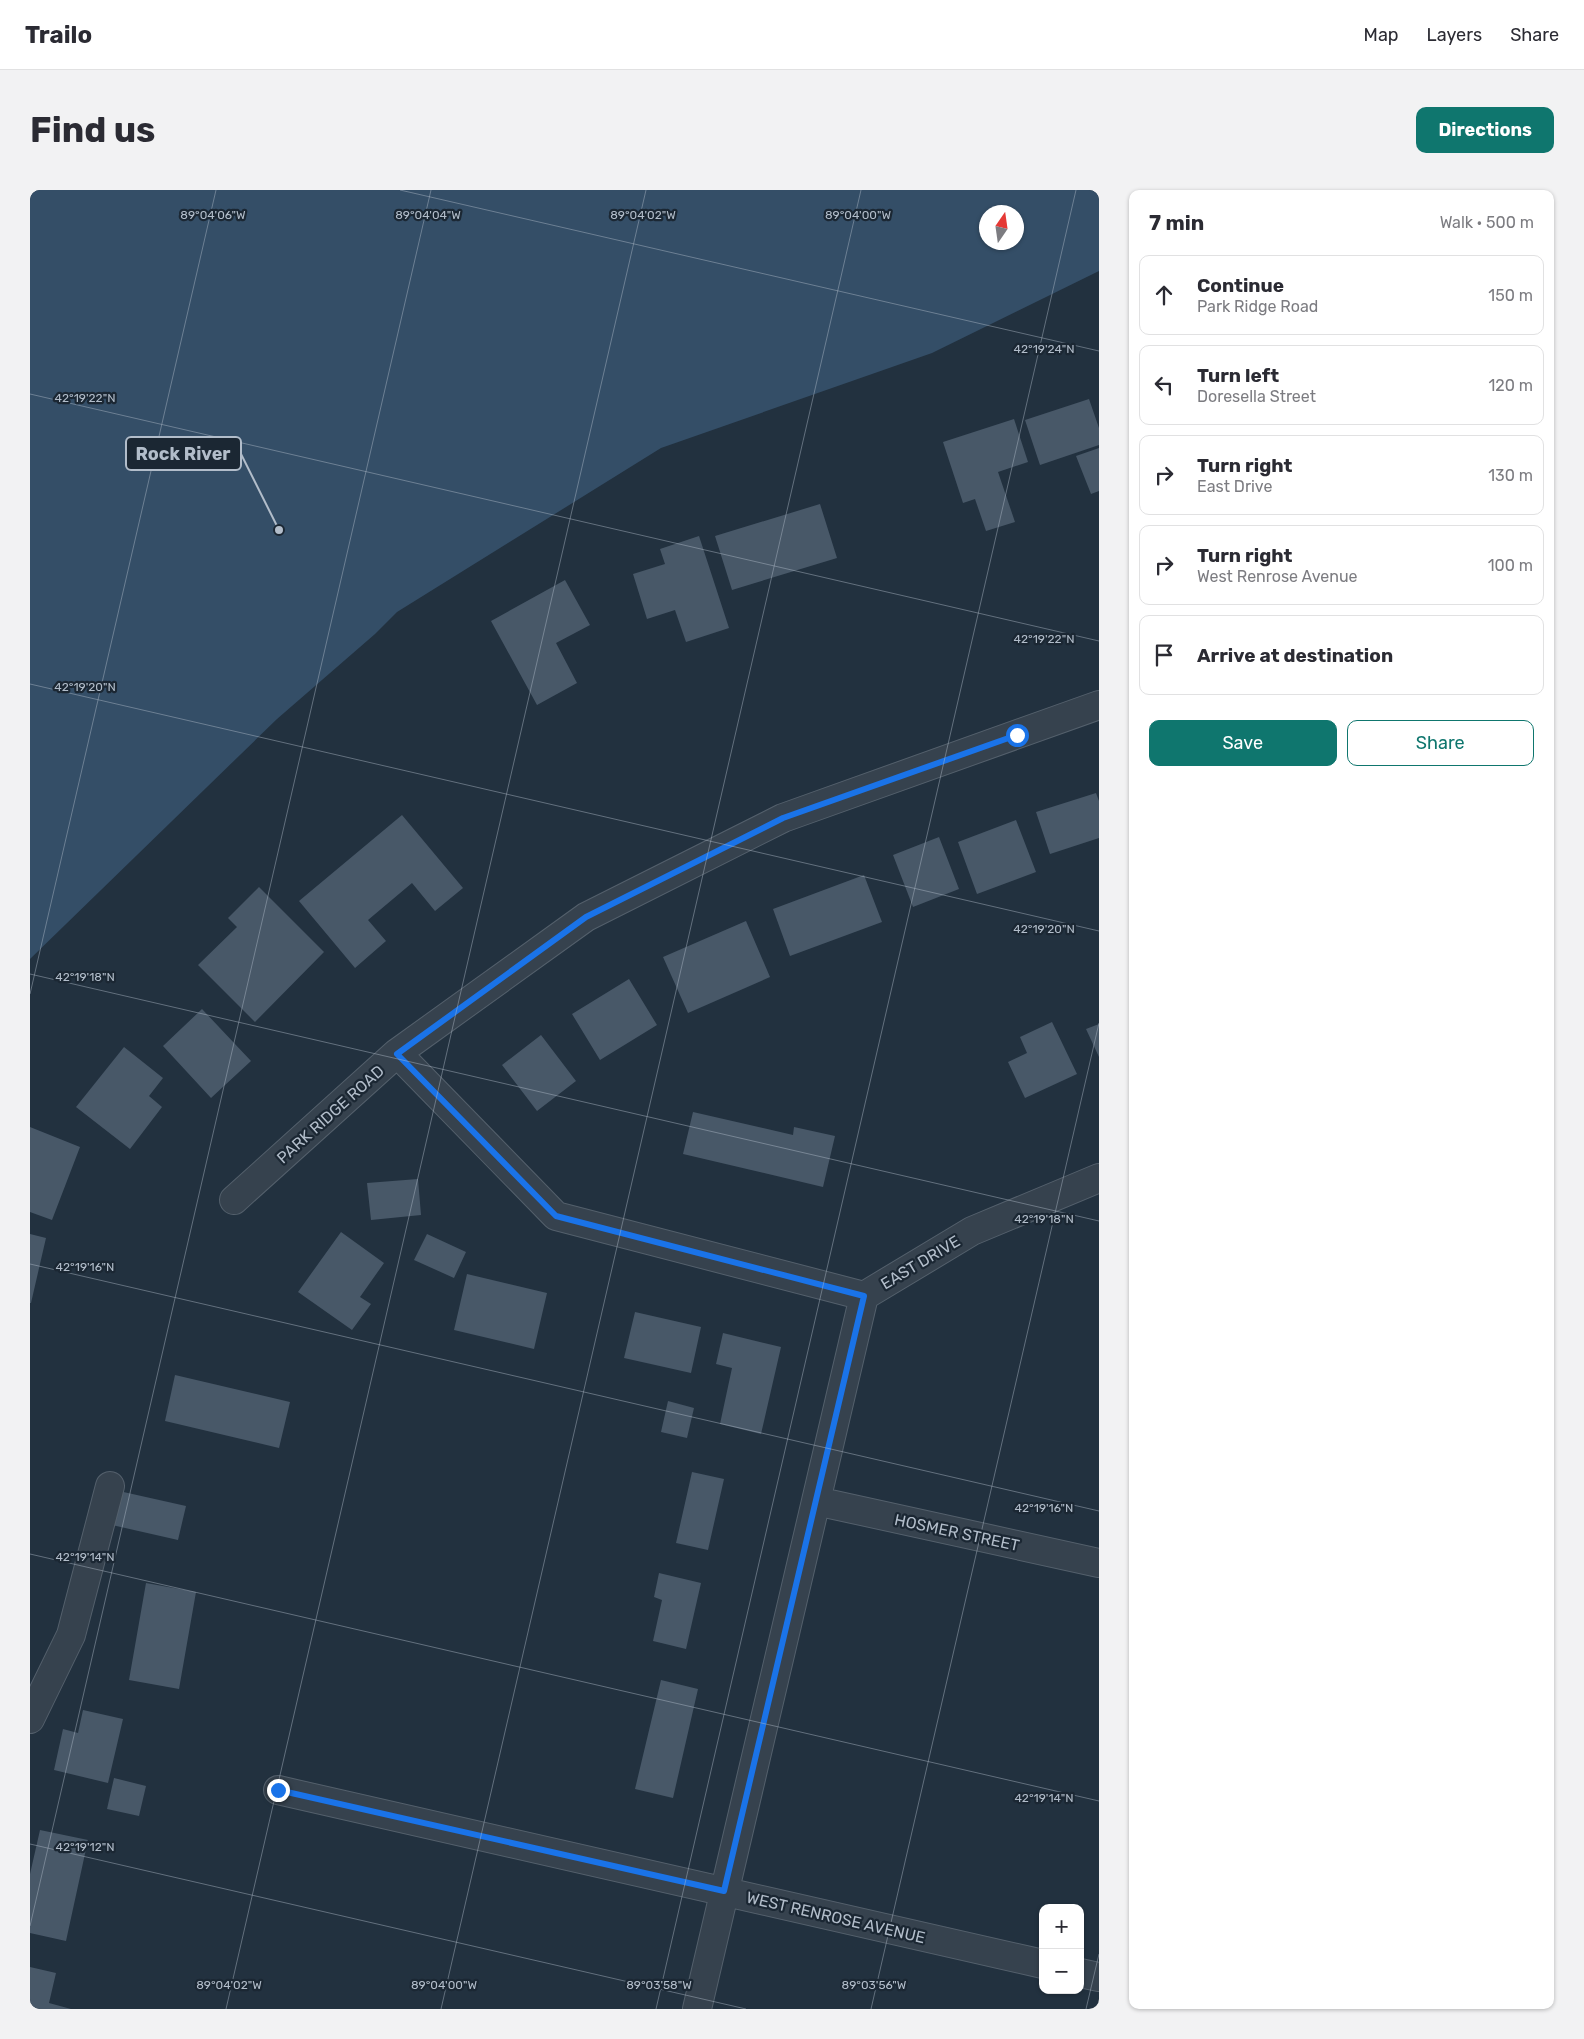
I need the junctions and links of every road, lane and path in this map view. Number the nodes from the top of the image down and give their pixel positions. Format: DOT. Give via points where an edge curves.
graph roads {
  1 [pos="1099,705"];
  2 [pos="397,1054"];
  3 [pos="1099,1178"];
  4 [pos="234,1200"];
  5 [pos="864,1296"];
  6 [pos="110,1486"];
  7 [pos="816,1501"];
  8 [pos="1099,1562"];
  9 [pos="30,1719"];
  10 [pos="278,1790"];
  11 [pos="724,1891"];
  12 [pos="1039,1963"];
  13 [pos="1084,1974"];
  14 [pos="1099,1977"];
  15 [pos="697,2009"];
  1 -- 2 [label="street, PARK RIDGE ROAD" via="783,818 586,917"];
  2 -- 4 [label="street, PARK RIDGE ROAD"];
  2 -- 5 [label="street" via="556,1216"];
  3 -- 5 [label="street, EAST DRIVE" via="972,1230"];
  5 -- 7 [label="street, EAST DRIVE"];
  6 -- 9 [label="street" via="71,1635"];
  7 -- 8 [label="street, HOSMER STREET"];
  7 -- 11 [label="street, EAST DRIVE"];
  10 -- 11 [label="street, WEST RENROSE AVENUE"];
  11 -- 12 [label="street, WEST RENROSE AVENUE"];
  11 -- 15 [label="street, EAST DRIVE"];
  13 -- 14 [label="street"];
}
